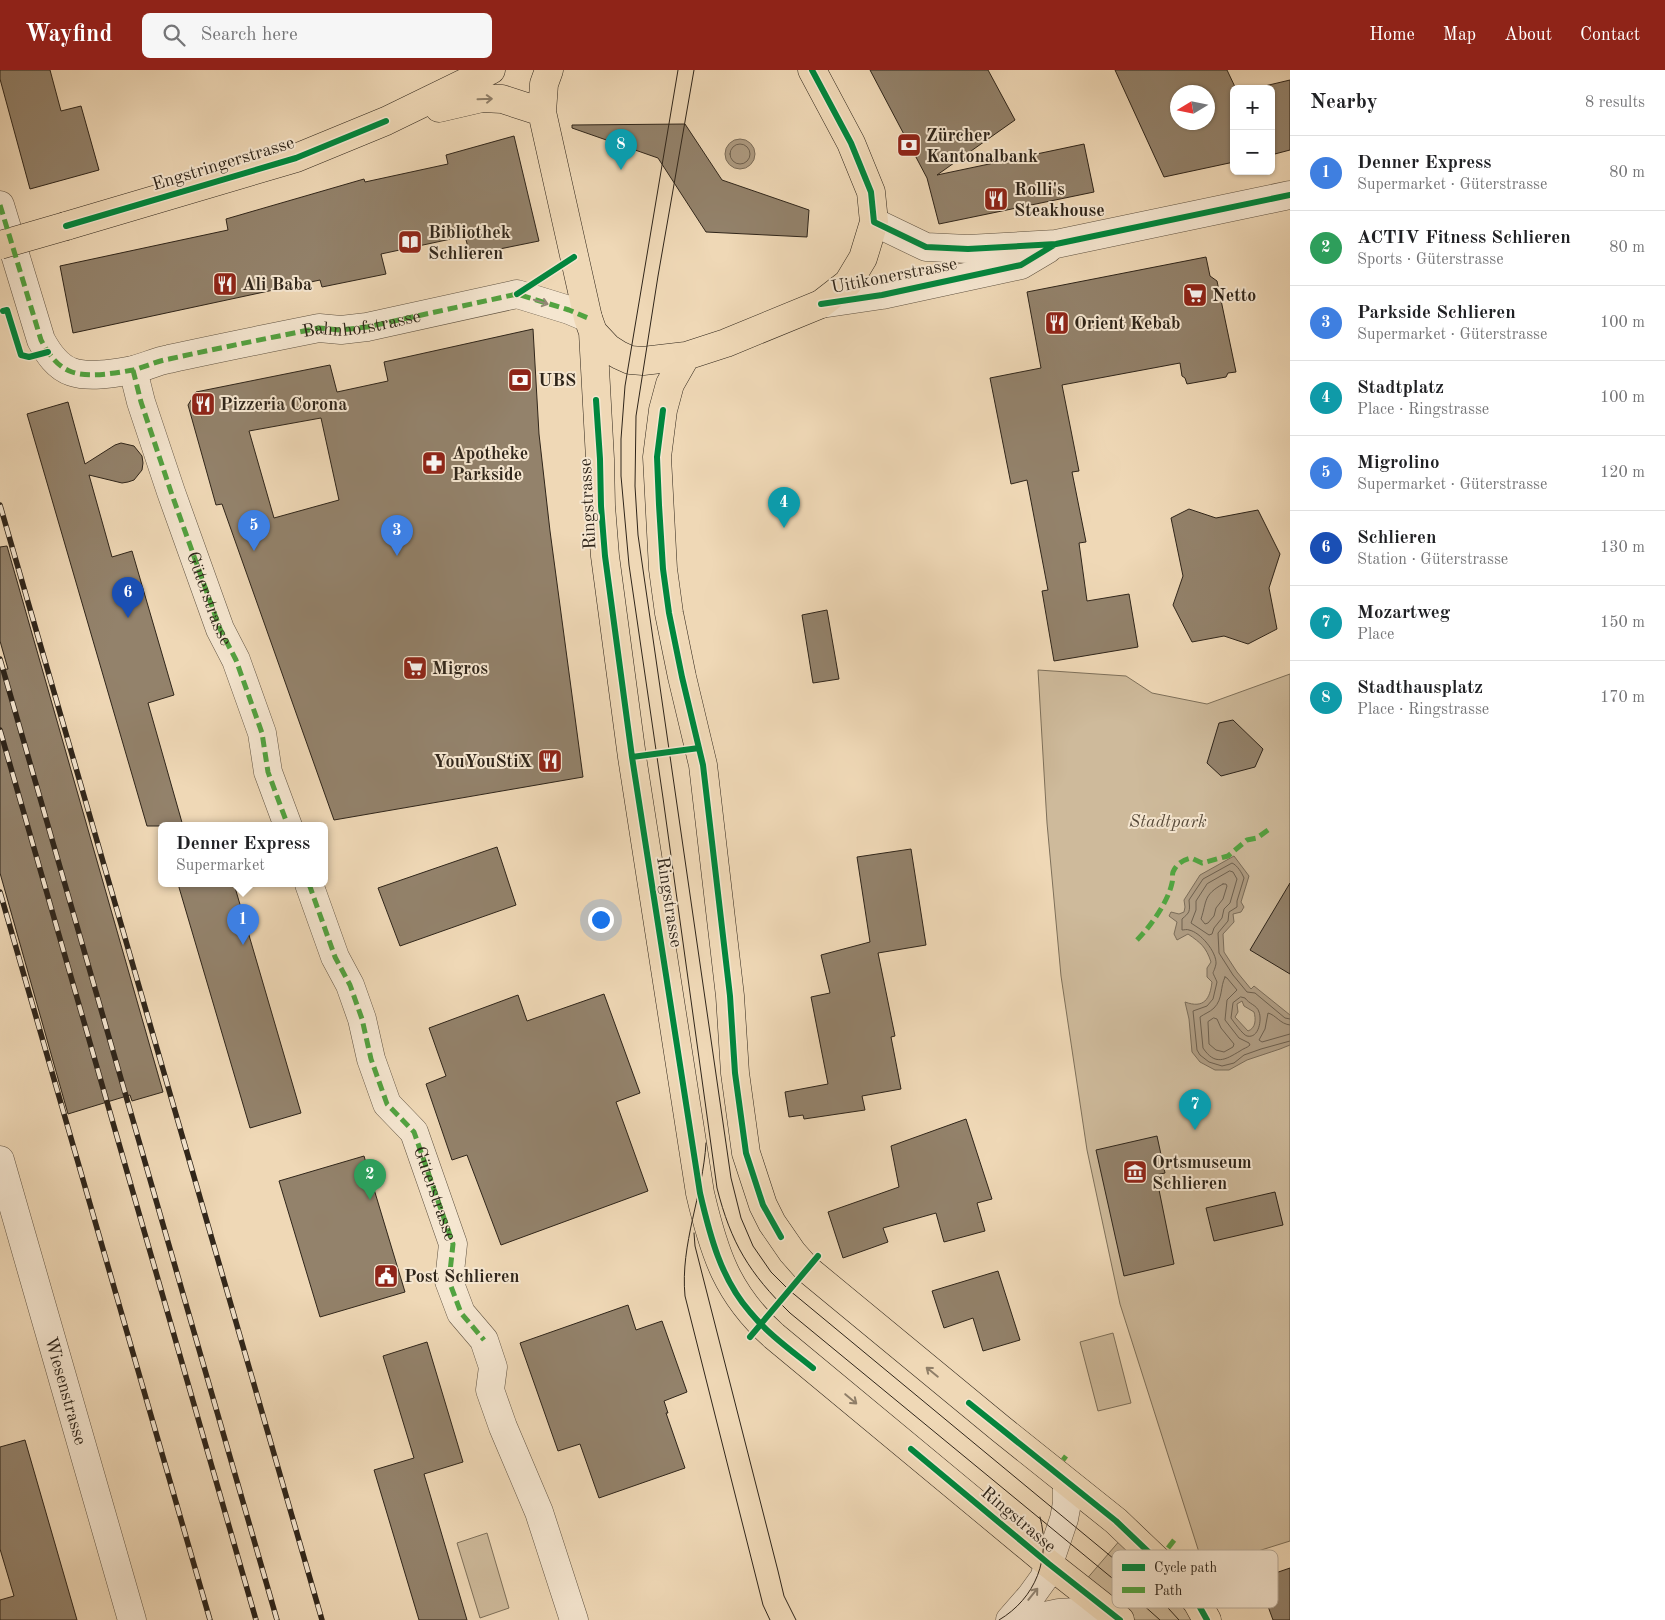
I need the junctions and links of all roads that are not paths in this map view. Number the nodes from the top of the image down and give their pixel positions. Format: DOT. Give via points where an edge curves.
graph roads {
  1 [pos="491,70"];
  2 [pos="549,70"];
  3 [pos="812,70"];
  4 [pos="542,112"];
  5 [pos="386,121"];
  6 [pos="1290,195"];
  7 [pos="0,205"];
  8 [pos="874,222"];
  9 [pos="1056,244"];
  10 [pos="0,245"];
  11 [pos="821,304"];
  12 [pos="590,325"];
  13 [pos="686,356"];
  14 [pos="133,370"];
  15 [pos="287,822"];
  16 [pos="310,887"];
  17 [pos="0,1160"];
  18 [pos="1067,1483"];
  19 [pos="1146,1550"];
  20 [pos="1049,1564"];
  21 [pos="1200,1608"];
  22 [pos="1114,1615"];
  23 [pos="132,1620"];
  24 [pos="574,1620"];
  25 [pos="1010,1620"];
  26 [pos="1026,1620"];
  27 [pos="1207,1620"];
  1 -- 5 [label="main road, Engstringerstrasse"];
  2 -- 4 [label="main road, Ringstrasse" via="544,84"];
  3 -- 8 [label="main road" via="851,143 871,192"];
  5 -- 4 [label="main road, Engstringerstrasse, one-way" via="482,98 502,99"];
  4 -- 12 [label="main road, Ringstrasse"];
  5 -- 10 [label="main road, Engstringerstrasse, bridge" via="296,158"];
  6 -- 9 [label="street, Uitikonerstrasse"];
  7 -- 14 [label="street, Bahnhofstrasse" via="36,326 56,362 73,372 91,374"];
  8 -- 9 [label="street, Uitikonerstrasse" via="926,247 968,250"];
  8 -- 11 [label="main road" via="863,258 848,282"];
  9 -- 11 [label="street, Uitikonerstrasse" via="1021,265 882,295"];
  11 -- 13 [label="main road"];
  12 -- 13 [label="main road" via="608,348 630,360"];
  14 -- 12 [label="street, Bahnhofstrasse, one-way" via="319,328 367,327 517,294"];
  12 -- 20 [label="main road, Ringstrasse, one-way" via="604,548 626,712 700,1193 719,1258 737,1295 761,1324"];
  18 -- 13 [label="main road, one-way" via="804,1266 772,1222 752,1176 734,1073 730,996 704,765 668,613 663,569 658,457 663,410 670,384"];
  14 -- 15 [label="street, Güterstrasse" via="171,492 220,629 236,660 262,733 268,772"];
  16 -- 24 [label="street, Güterstrasse" via="335,957 350,985 387,1104 414,1132 453,1244 449,1280 461,1313 484,1340 493,1367 490,1390 539,1512"];
  17 -- 23 [label="street, Wiesenstrasse"];
  18 -- 19 [label="main road" via="1116,1521"];
  18 -- 20 [label="street, Ringstrasse" via="1064,1519"];
  20 -- 22 [label="main road, Ringstrasse"];
  25 -- 20 [label="street, one-way" via="1038,1587"];
  21 -- 27 [label="main road"];
  22 -- 26 [label="street" via="1059,1613"];
}
